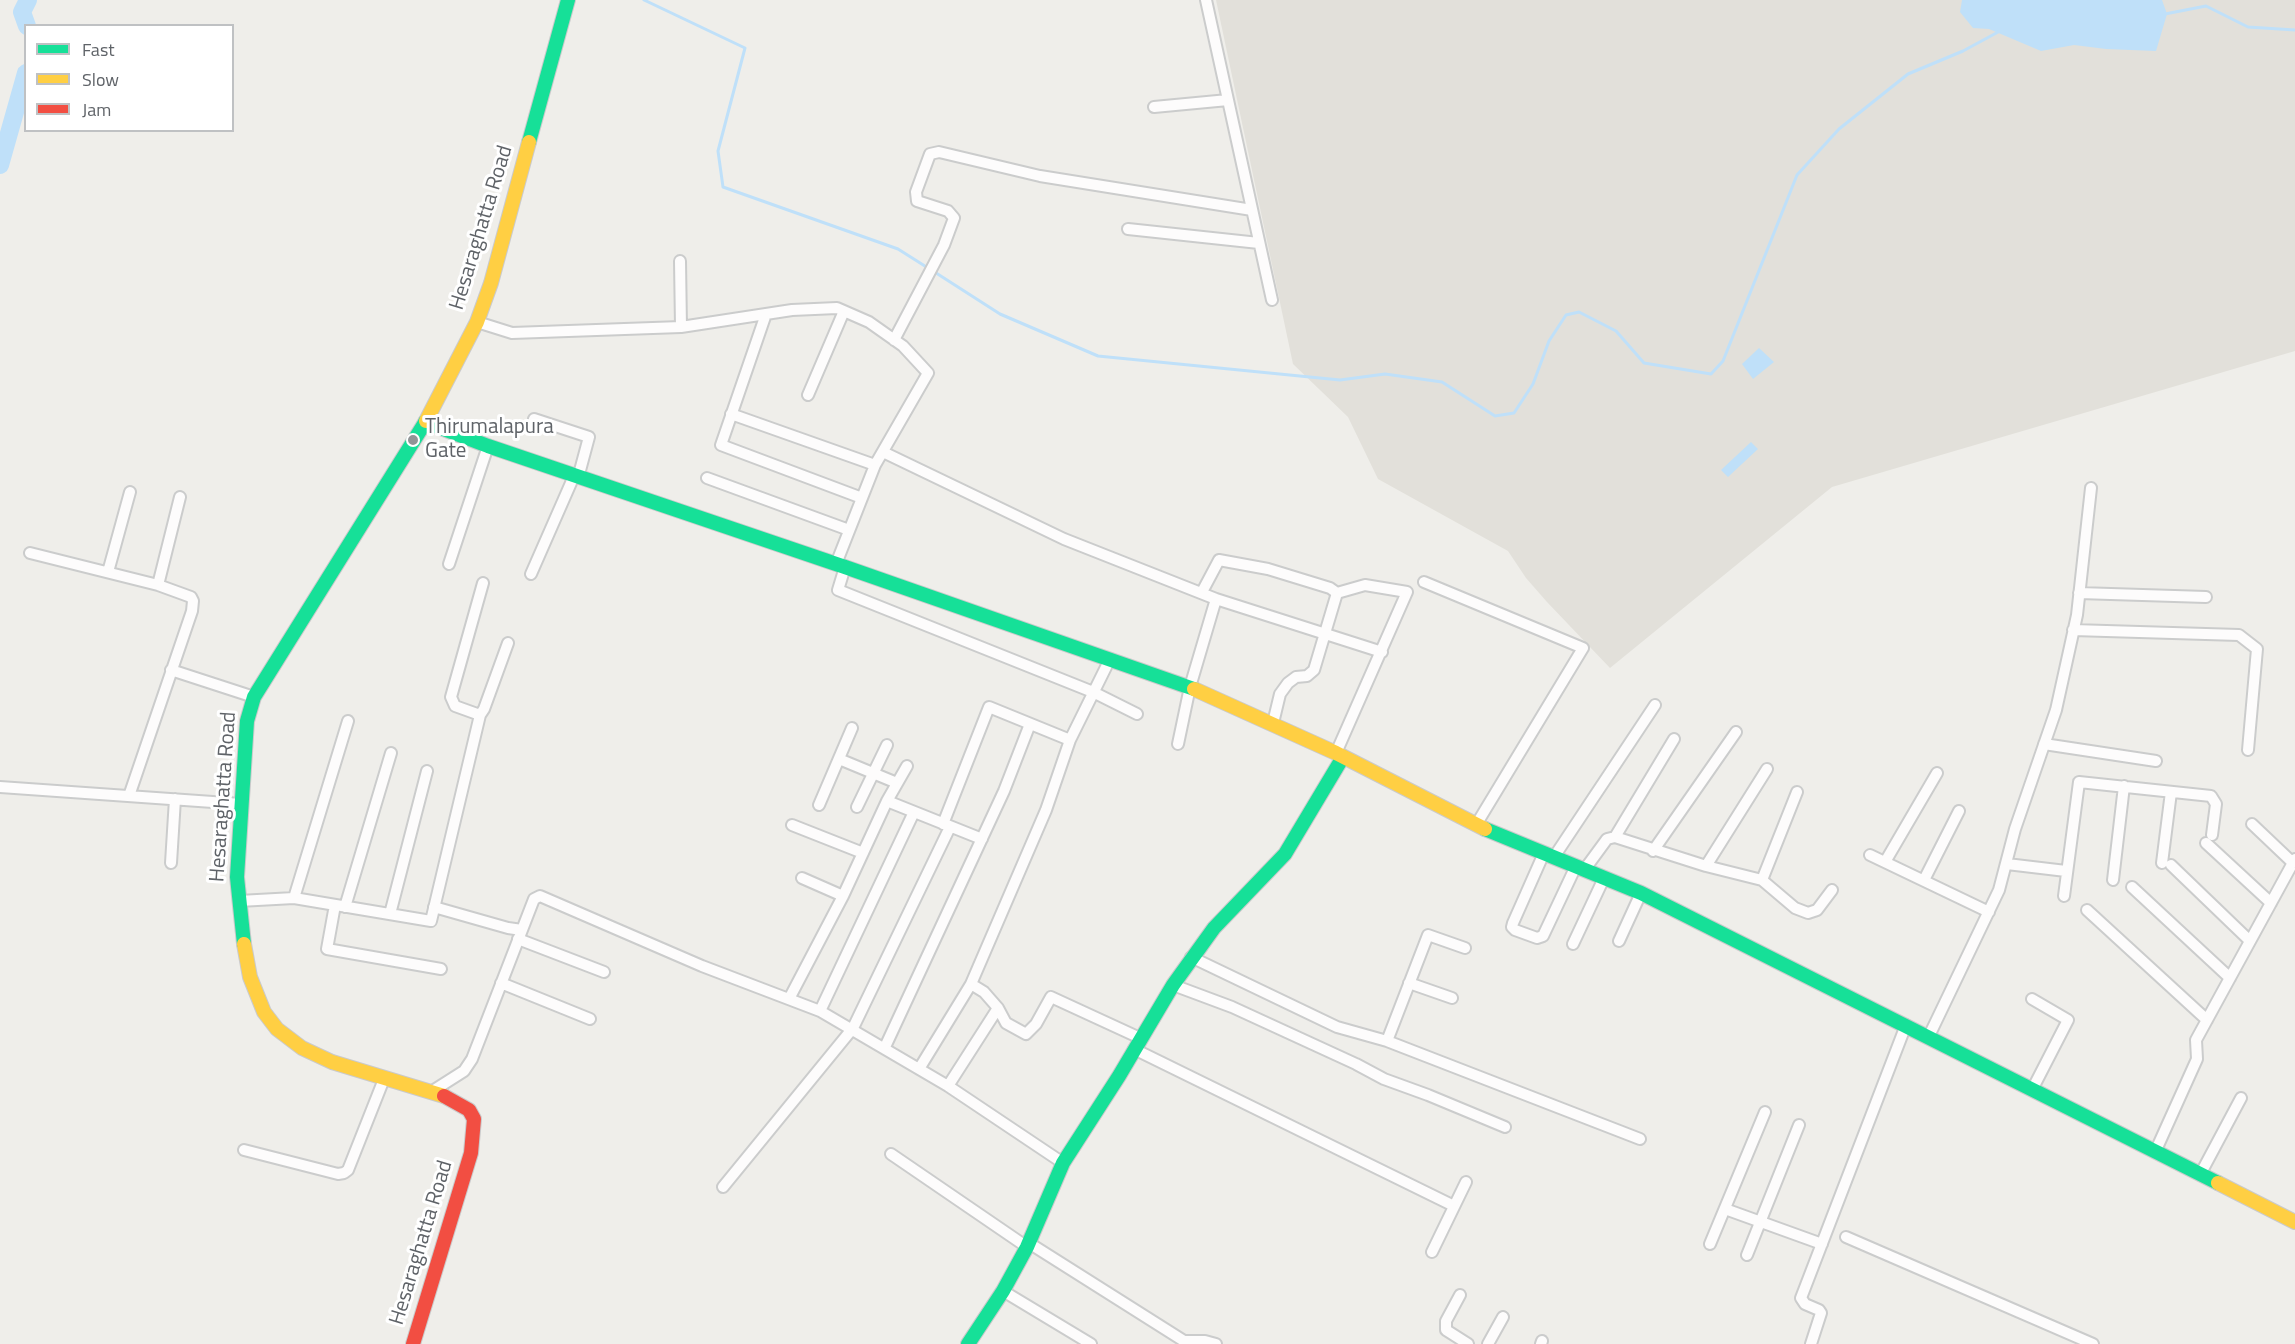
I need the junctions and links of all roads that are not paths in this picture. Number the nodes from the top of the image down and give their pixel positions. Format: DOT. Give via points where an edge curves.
graph roads {
  1 [pos="568,0"];
  2 [pos="1206,0"];
  3 [pos="1228,100"];
  4 [pos="1154,107"];
  5 [pos="1252,210"];
  6 [pos="1128,229"];
  7 [pos="1259,243"];
  8 [pos="680,261"];
  9 [pos="1272,300"];
  10 [pos="844,311"];
  11 [pos="766,314"];
  12 [pos="477,322"];
  13 [pos="681,327"];
  14 [pos="894,340"];
  15 [pos="808,395"];
  16 [pos="731,414"];
  17 [pos="534,419"];
  18 [pos="425,422"];
  19 [pos="488,446"];
  20 [pos="883,452"];
  21 [pos="875,465"];
  22 [pos="576,477"];
  23 [pos="707,478"];
  24 [pos="2091,488"];
  25 [pos="130,492"];
  26 [pos="180,497"];
  27 [pos="862,498"];
  28 [pos="849,530"];
  29 [pos="30,553"];
  30 [pos="449,564"];
  31 [pos="841,565"];
  32 [pos="108,572"];
  33 [pos="531,574"];
  34 [pos="1424,582"];
  35 [pos="483,583"];
  36 [pos="158,585"];
  37 [pos="1202,592"];
  38 [pos="1337,593"];
  39 [pos="2079,593"];
  40 [pos="2206,597"];
  41 [pos="1216,599"];
  42 [pos="2073,630"];
  43 [pos="1324,632"];
  44 [pos="508,643"];
  45 [pos="1382,652"];
  46 [pos="1110,658"];
  47 [pos="171,670"];
  48 [pos="1190,687"];
  49 [pos="1093,692"];
  50 [pos="254,697"];
  51 [pos="1655,705"];
  52 [pos="1137,714"];
  53 [pos="480,715"];
  54 [pos="348,721"];
  55 [pos="1273,723"];
  56 [pos="1030,724"];
  57 [pos="852,728"];
  58 [pos="1736,732"];
  59 [pos="1674,739"];
  60 [pos="1070,740"];
  61 [pos="1178,744"];
  62 [pos="2044,744"];
  63 [pos="887,745"];
  64 [pos="2248,750"];
  65 [pos="391,753"];
  66 [pos="1340,755"];
  67 [pos="839,759"];
  68 [pos="2156,761"];
  69 [pos="907,766"];
  70 [pos="1767,769"];
  71 [pos="427,771"];
  72 [pos="873,773"];
  73 [pos="1937,773"];
  74 [pos="897,783"];
  75 [pos="2124,786"];
  76 [pos="0,787"];
  77 [pos="1797,792"];
  78 [pos="2171,792"];
  79 [pos="129,796"];
  80 [pos="176,799"];
  81 [pos="887,801"];
  82 [pos="241,804"];
  83 [pos="819,805"];
  84 [pos="857,807"];
  85 [pos="1959,811"];
  86 [pos="914,812"];
  87 [pos="2252,824"];
  88 [pos="792,825"];
  89 [pos="947,825"];
  90 [pos="1476,825"];
  91 [pos="1615,837"];
  92 [pos="982,839"];
  93 [pos="1653,851"];
  94 [pos="863,853"];
  95 [pos="1549,855"];
  96 [pos="1870,855"];
  97 [pos="2294,861"];
  98 [pos="1885,862"];
  99 [pos="171,863"];
  100 [pos="2007,864"];
  101 [pos="1706,866"];
  102 [pos="1580,868"];
  103 [pos="2066,871"];
  104 [pos="802,878"];
  105 [pos="1604,878"];
  106 [pos="1762,880"];
  107 [pos="1924,880"];
  108 [pos="2113,880"];
  109 [pos="2132,887"];
  110 [pos="1832,890"];
  111 [pos="1641,893"];
  112 [pos="843,896"];
  113 [pos="2064,896"];
  114 [pos="294,898"];
  115 [pos="239,901"];
  116 [pos="2271,903"];
  117 [pos="340,906"];
  118 [pos="434,907"];
  119 [pos="2087,910"];
  120 [pos="1989,912"];
  121 [pos="390,914"];
  122 [pos="520,935"];
  123 [pos="1619,941"];
  124 [pos="2250,941"];
  125 [pos="1573,944"];
  126 [pos="1465,948"];
  127 [pos="1191,957"];
  128 [pos="441,969"];
  129 [pos="604,972"];
  130 [pos="2230,978"];
  131 [pos="501,984"];
  132 [pos="971,984"];
  133 [pos="1410,984"];
  134 [pos="1173,985"];
  135 [pos="1452,998"];
  136 [pos="789,999"];
  137 [pos="2032,999"];
  138 [pos="998,1008"];
  139 [pos="820,1011"];
  140 [pos="590,1019"];
  141 [pos="2207,1020"];
  142 [pos="1906,1025"];
  143 [pos="853,1028"];
  144 [pos="1929,1036"];
  145 [pos="1387,1041"];
  146 [pos="1137,1044"];
  147 [pos="885,1047"];
  148 [pos="920,1069"];
  149 [pos="384,1079"];
  150 [pos="948,1086"];
  151 [pos="2033,1088"];
  152 [pos="431,1092"];
  153 [pos="2241,1098"];
  154 [pos="1765,1112"];
  155 [pos="1799,1125"];
  156 [pos="1505,1127"];
  157 [pos="1640,1139"];
  158 [pos="244,1150"];
  159 [pos="2156,1150"];
  160 [pos="891,1154"];
  161 [pos="1063,1163"];
  162 [pos="2201,1173"];
  163 [pos="1466,1182"];
  164 [pos="723,1187"];
  165 [pos="1454,1206"];
  166 [pos="1725,1209"];
  167 [pos="1761,1222"];
  168 [pos="2295,1222"];
  169 [pos="1846,1237"];
  170 [pos="1710,1244"];
  171 [pos="1822,1244"];
  172 [pos="1028,1245"];
  173 [pos="1432,1252"];
  174 [pos="1747,1255"];
  175 [pos="1003,1291"];
  176 [pos="1460,1295"];
  177 [pos="1503,1317"];
  178 [pos="1073,1340"];
  179 [pos="1815,1343"];
  180 [pos="413,1344"];
  181 [pos="968,1344"];
  182 [pos="1091,1344"];
  183 [pos="1216,1344"];
  184 [pos="1468,1344"];
  185 [pos="1488,1344"];
  186 [pos="2093,1344"];
  1 -- 12 [label="street, Hesaraghatta Road" via="491,284"];
  2 -- 3 [label="street"];
  3 -- 4 [label="street"];
  3 -- 5 [label="street"];
  5 -- 7 [label="street"];
  5 -- 14 [label="street" via="1040,176 939,152 930,154 916,192 917,201 948,211 954,218"];
  6 -- 7 [label="street"];
  7 -- 9 [label="street"];
  8 -- 13 [label="street"];
  10 -- 11 [label="street" via="803,309"];
  10 -- 14 [label="street" via="869,322"];
  10 -- 15 [label="street"];
  11 -- 13 [label="street"];
  11 -- 16 [label="street"];
  12 -- 13 [label="street" via="512,333"];
  12 -- 18 [label="street, Hesaraghatta Road"];
  14 -- 20 [label="street" via="928,373"];
  16 -- 21 [label="street"];
  16 -- 27 [label="street" via="721,445"];
  17 -- 22 [label="street" via="589,437"];
  18 -- 19 [label="street"];
  18 -- 50 [label="street, Hesaraghatta Road"];
  19 -- 22 [label="street"];
  19 -- 30 [label="street"];
  20 -- 21 [label="street"];
  20 -- 37 [label="street" via="1064,539"];
  21 -- 27 [label="street"];
  22 -- 31 [label="street"];
  22 -- 33 [label="street"];
  23 -- 28 [label="street"];
  24 -- 39 [label="street"];
  25 -- 32 [label="street"];
  26 -- 36 [label="street"];
  27 -- 28 [label="street"];
  28 -- 31 [label="street"];
  29 -- 32 [label="street"];
  31 -- 46 [label="street"];
  31 -- 49 [label="street" via="838,590"];
  32 -- 36 [label="street"];
  34 -- 90 [label="street" via="1583,648"];
  35 -- 53 [label="street" via="451,697 455,706"];
  36 -- 47 [label="street" via="193,601"];
  37 -- 38 [label="street" via="1219,560 1268,569"];
  37 -- 41 [label="street"];
  38 -- 43 [label="street"];
  38 -- 45 [label="street" via="1365,585 1407,592"];
  39 -- 40 [label="street"];
  39 -- 42 [label="street"];
  41 -- 43 [label="street"];
  41 -- 48 [label="street"];
  42 -- 62 [label="street" via="2056,710"];
  42 -- 64 [label="street" via="2239,634 2257,649"];
  43 -- 45 [label="street"];
  43 -- 55 [label="street" via="1314,670 1288,682 1280,694"];
  44 -- 53 [label="street"];
  45 -- 66 [label="street"];
  46 -- 48 [label="street"];
  46 -- 49 [label="street"];
  47 -- 50 [label="street"];
  47 -- 79 [label="street"];
  48 -- 55 [label="street"];
  48 -- 61 [label="street"];
  49 -- 52 [label="street"];
  49 -- 60 [label="street"];
  50 -- 82 [label="street, Hesaraghatta Road" via="247,720"];
  51 -- 95 [label="street"];
  53 -- 118 [label="street"];
  54 -- 114 [label="street"];
  55 -- 66 [label="street"];
  56 -- 60 [label="street"];
  56 -- 89 [label="street" via="989,707"];
  56 -- 92 [label="street"];
  57 -- 67 [label="street"];
  58 -- 93 [label="street"];
  59 -- 91 [label="street"];
  60 -- 132 [label="street" via="1046,810"];
  62 -- 68 [label="street"];
  62 -- 100 [label="street"];
  63 -- 72 [label="street"];
  65 -- 117 [label="street"];
  66 -- 90 [label="street"];
  66 -- 127 [label="street" via="1285,854"];
  67 -- 72 [label="street"];
  67 -- 83 [label="street"];
  69 -- 74 [label="street"];
  70 -- 101 [label="street"];
  71 -- 121 [label="street"];
  72 -- 74 [label="street"];
  72 -- 84 [label="street"];
  73 -- 98 [label="street"];
  74 -- 81 [label="street"];
  75 -- 78 [label="street"];
  75 -- 103 [label="street" via="2079,782"];
  75 -- 108 [label="street"];
  76 -- 79 [label="street"];
  77 -- 106 [label="street"];
  78 -- 116 [label="street" via="2213,798 2216,804 2209,839"];
  78 -- 124 [label="street" via="2166,864"];
  79 -- 80 [label="street"];
  80 -- 82 [label="street"];
  80 -- 99 [label="street"];
  81 -- 86 [label="street"];
  81 -- 94 [label="street"];
  82 -- 115 [label="street, Hesaraghatta Road"];
  85 -- 107 [label="street"];
  86 -- 89 [label="street"];
  86 -- 139 [label="street"];
  87 -- 97 [label="street"];
  88 -- 94 [label="street"];
  89 -- 92 [label="street"];
  89 -- 143 [label="street"];
  90 -- 95 [label="street"];
  91 -- 93 [label="street"];
  91 -- 102 [label="street" via="1607,839"];
  92 -- 147 [label="street"];
  93 -- 101 [label="street"];
  94 -- 112 [label="street"];
  95 -- 102 [label="street"];
  95 -- 102 [label="street" via="1513,923 1515,930 1537,938 1543,936"];
  96 -- 98 [label="street"];
  97 -- 116 [label="street"];
  98 -- 107 [label="street"];
  100 -- 103 [label="street"];
  100 -- 120 [label="street"];
  101 -- 106 [label="street"];
  102 -- 105 [label="street"];
  103 -- 113 [label="street"];
  104 -- 112 [label="street"];
  105 -- 111 [label="street"];
  105 -- 125 [label="street"];
  106 -- 110 [label="street" via="1795,908 1808,913 1817,910"];
  107 -- 120 [label="street"];
  109 -- 130 [label="street"];
  111 -- 123 [label="street"];
  111 -- 142 [label="street"];
  112 -- 136 [label="street"];
  114 -- 115 [label="street"];
  114 -- 117 [label="street"];
  115 -- 149 [label="street, Hesaraghatta Road" via="250,977 264,1012 277,1029 310,1052"];
  116 -- 124 [label="street"];
  117 -- 121 [label="street"];
  117 -- 128 [label="street" via="327,950"];
  118 -- 121 [label="street" via="430,921"];
  118 -- 122 [label="street"];
  119 -- 141 [label="street"];
  120 -- 144 [label="street"];
  122 -- 129 [label="street"];
  122 -- 131 [label="street"];
  122 -- 136 [label="street" via="534,899 540,896"];
  124 -- 130 [label="street"];
  126 -- 133 [label="street" via="1428,936"];
  127 -- 134 [label="street"];
  127 -- 145 [label="street" via="1337,1027"];
  130 -- 141 [label="street"];
  131 -- 140 [label="street"];
  131 -- 152 [label="street" via="472,1059 464,1071"];
  132 -- 138 [label="street"];
  132 -- 148 [label="street"];
  133 -- 135 [label="street"];
  133 -- 145 [label="street"];
  134 -- 146 [label="street"];
  134 -- 156 [label="street" via="1232,1006 1384,1079"];
  136 -- 139 [label="street"];
  137 -- 151 [label="street" via="2068,1020"];
  138 -- 146 [label="street" via="1006,1023 1026,1034 1051,997"];
  138 -- 150 [label="street"];
  139 -- 143 [label="street"];
  141 -- 159 [label="street" via="2196,1041 2197,1059"];
  142 -- 144 [label="street"];
  142 -- 171 [label="street"];
  143 -- 147 [label="street"];
  143 -- 164 [label="street"];
  144 -- 151 [label="street"];
  145 -- 157 [label="street"];
  146 -- 161 [label="street"];
  146 -- 165 [label="street"];
  147 -- 148 [label="street"];
  148 -- 150 [label="street"];
  149 -- 152 [label="street, Hesaraghatta Road"];
  149 -- 158 [label="street" via="344,1173"];
  150 -- 161 [label="street"];
  151 -- 159 [label="street"];
  152 -- 180 [label="street, Hesaraghatta Road" via="469,1110 474,1130 471,1153"];
  153 -- 162 [label="street"];
  154 -- 166 [label="street"];
  155 -- 167 [label="street"];
  159 -- 162 [label="street"];
  160 -- 172 [label="street"];
  161 -- 172 [label="street"];
  162 -- 168 [label="street"];
  163 -- 165 [label="street"];
  165 -- 173 [label="street"];
  166 -- 167 [label="street"];
  166 -- 170 [label="street"];
  167 -- 171 [label="street"];
  167 -- 174 [label="street"];
  169 -- 186 [label="street"];
  171 -- 179 [label="street" via="1801,1298 1821,1313"];
  172 -- 175 [label="street"];
  172 -- 183 [label="street" via="1184,1341"];
  175 -- 178 [label="street"];
  175 -- 181 [label="street"];
  176 -- 184 [label="street" via="1446,1321 1446,1330"];
  177 -- 185 [label="street"];
  178 -- 182 [label="street"];
}
